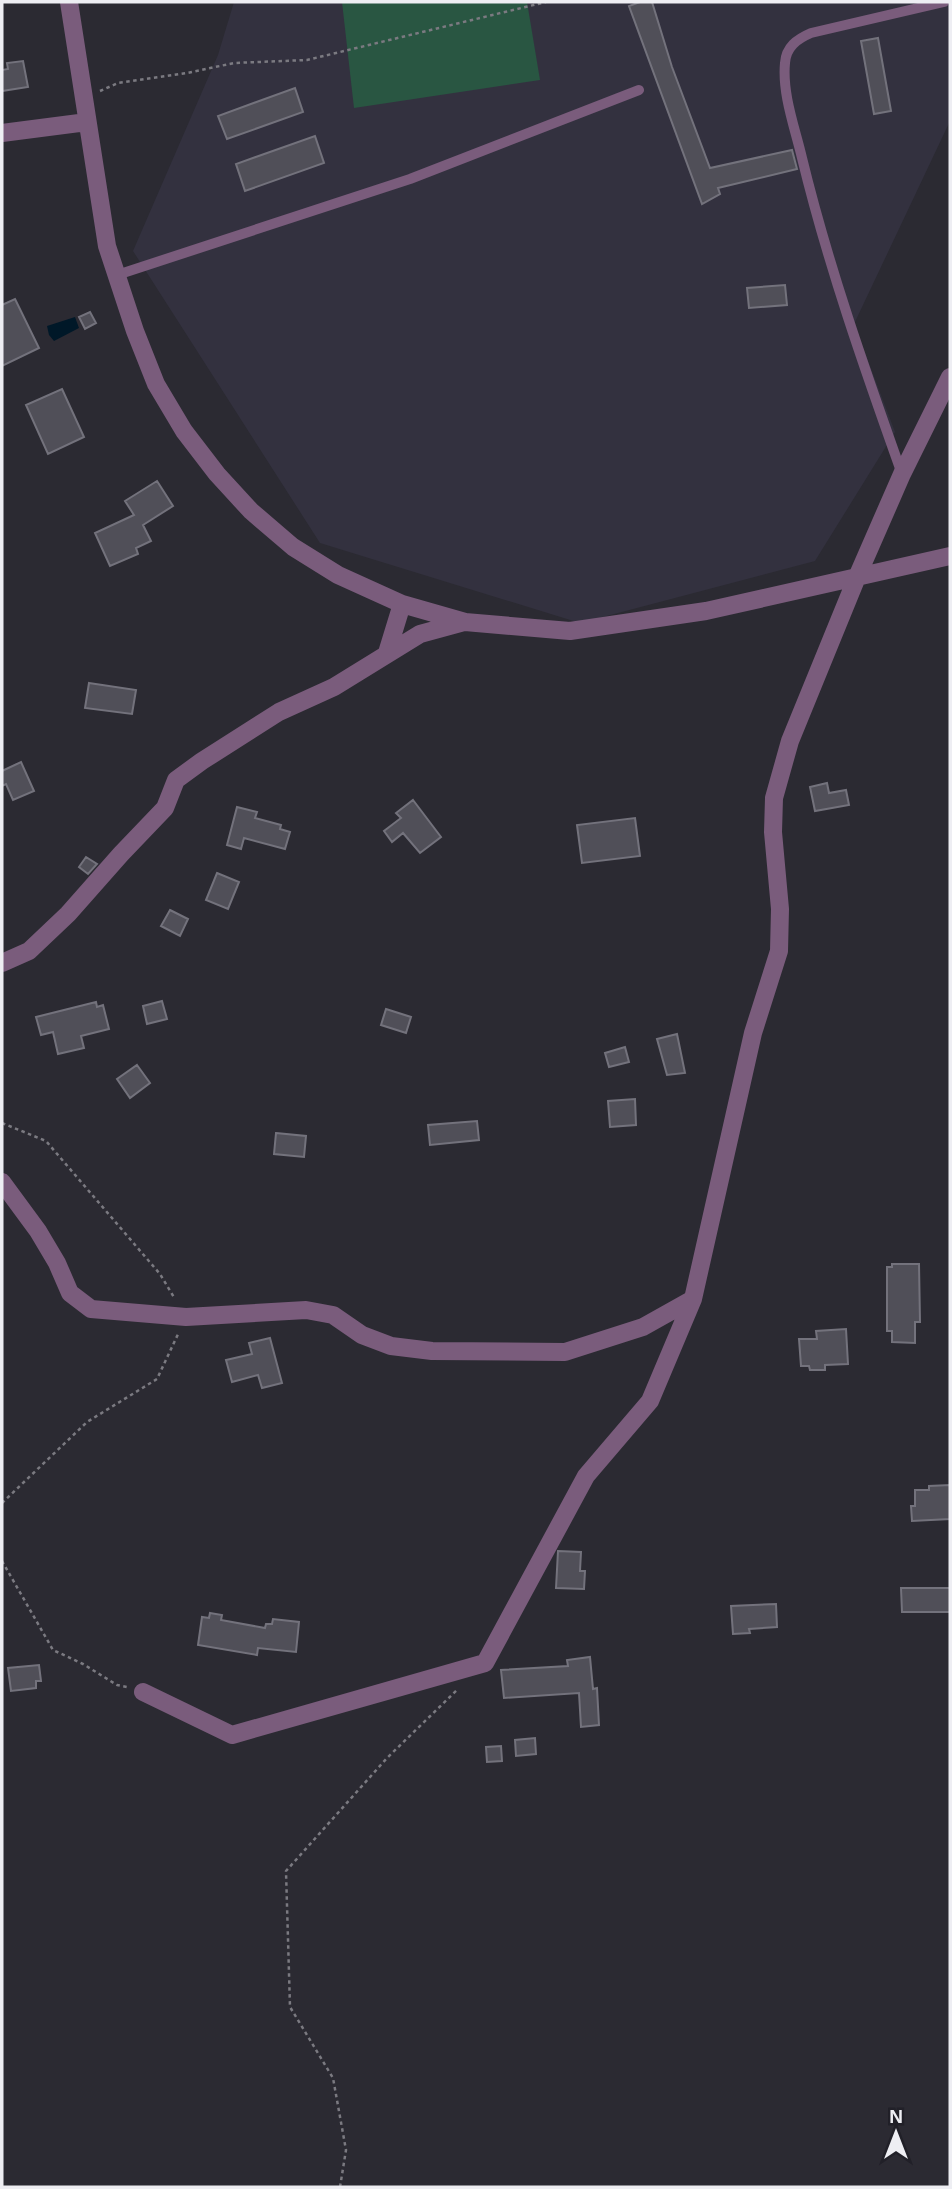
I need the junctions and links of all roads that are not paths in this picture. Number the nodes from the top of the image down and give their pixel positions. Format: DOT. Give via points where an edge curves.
graph roads {
  1 [pos="69,2"];
  2 [pos="944,2"];
  3 [pos="639,90"];
  4 [pos="87,122"];
  5 [pos="2,133"];
  6 [pos="117,275"];
  7 [pos="950,377"];
  8 [pos="902,474"];
  9 [pos="950,556"];
  10 [pos="856,577"];
  11 [pos="402,604"];
  12 [pos="465,622"];
  13 [pos="387,653"];
  14 [pos="2,963"];
  15 [pos="2,1182"];
  16 [pos="693,1299"];
  17 [pos="143,1692"];
  1 -- 4 [label="street"];
  2 -- 8 [label="lane" via="811,33 789,49 785,62 785,88 819,226"];
  3 -- 6 [label="lane" via="410,178"];
  4 -- 5 [label="street"];
  4 -- 6 [label="street" via="107,246"];
  6 -- 11 [label="street" via="156,384 217,474 293,547 338,575"];
  7 -- 8 [label="street"];
  8 -- 10 [label="street"];
  9 -- 10 [label="street"];
  10 -- 12 [label="street" via="706,611 570,631"];
  10 -- 16 [label="street" via="790,741 774,797 779,951 753,1033"];
  11 -- 12 [label="street"];
  11 -- 13 [label="street"];
  12 -- 13 [label="street" via="420,635"];
  13 -- 14 [label="street" via="334,687 279,712 176,780 165,808 68,914 29,951"];
  15 -- 16 [label="street" via="38,1231 70,1293 91,1309 186,1317 306,1310 333,1315 362,1335 391,1346 432,1351 565,1352 643,1327"];
  16 -- 17 [label="street" via="650,1401 586,1476 485,1663 232,1734"];
}
